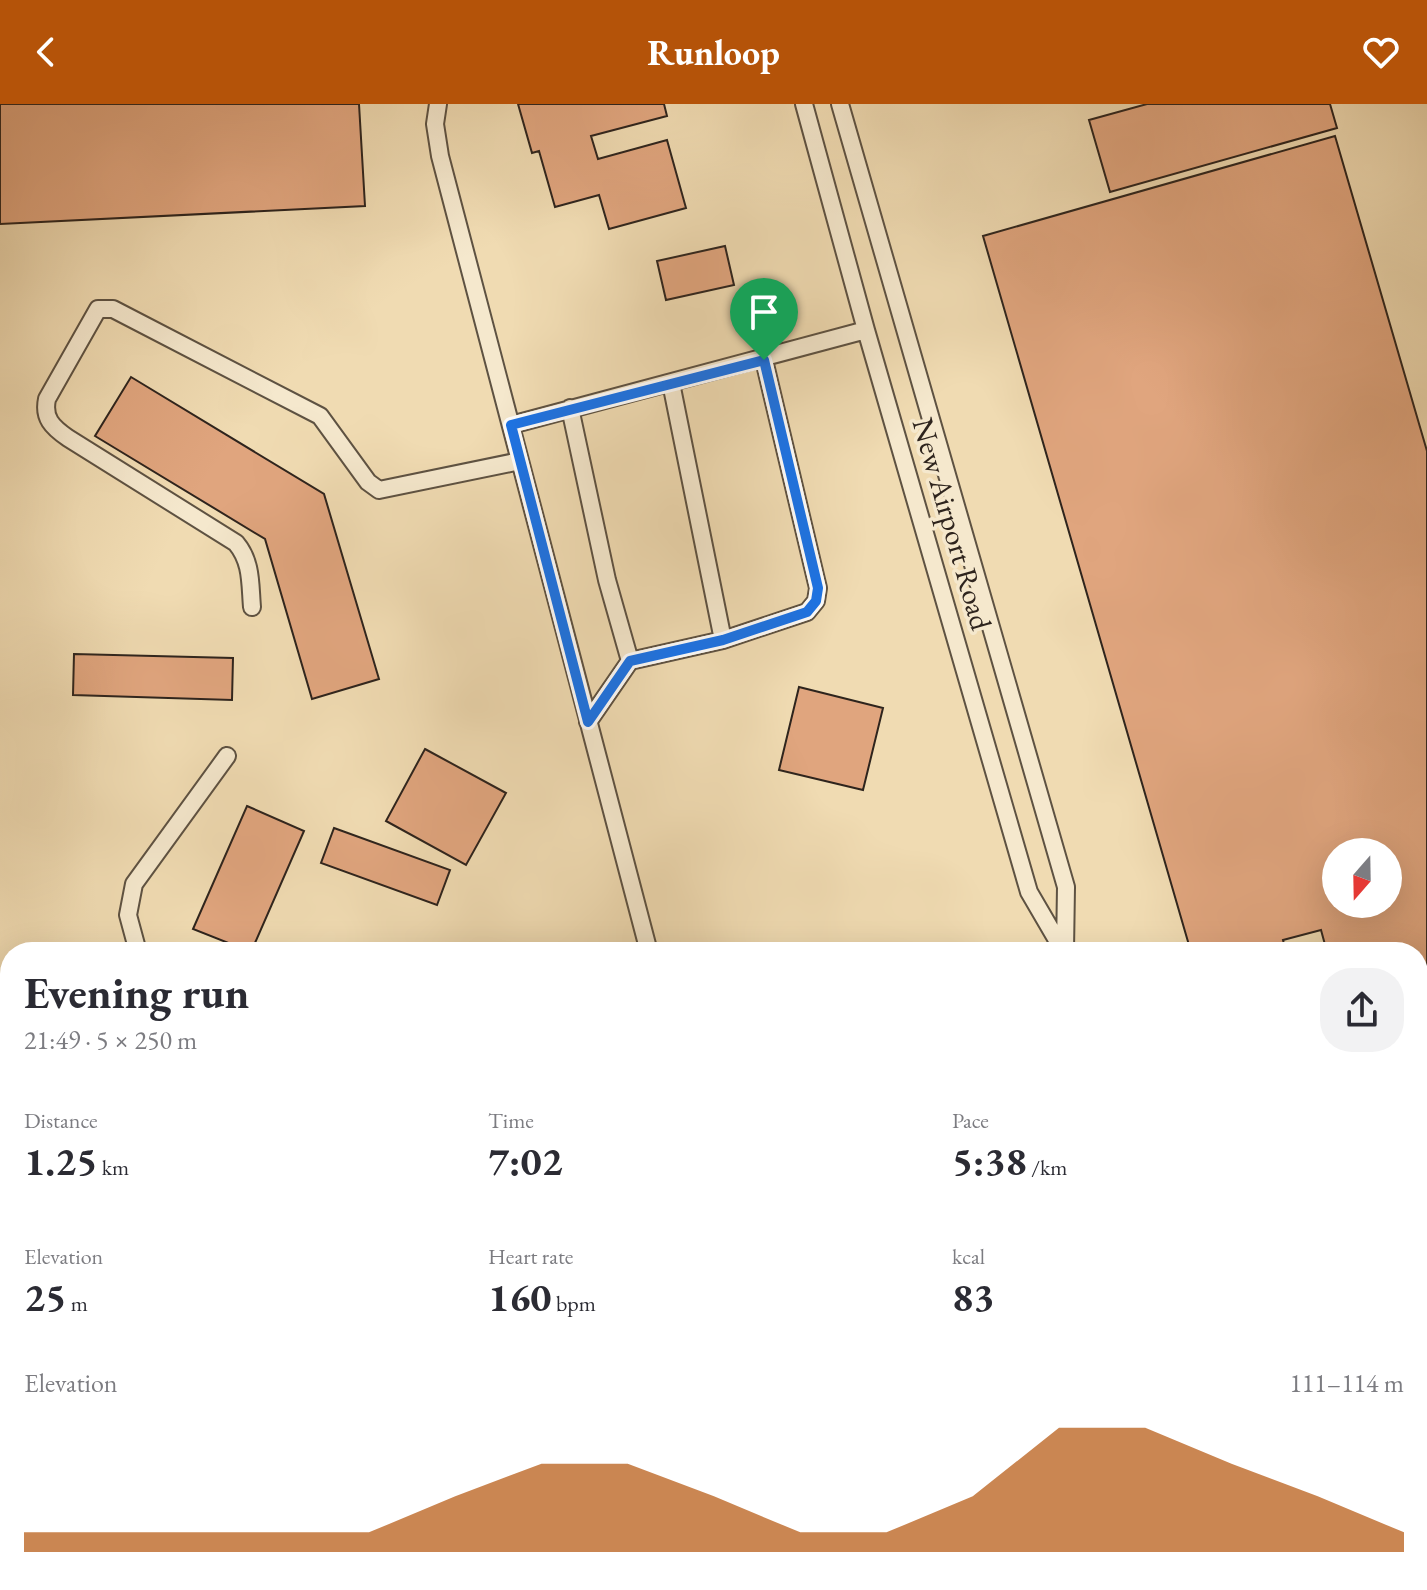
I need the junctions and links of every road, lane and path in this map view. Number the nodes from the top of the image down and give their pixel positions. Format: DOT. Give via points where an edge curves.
graph roads {
  1 [pos="438,104"];
  2 [pos="804,104"];
  3 [pos="840,104"];
  4 [pos="866,330"];
  5 [pos="764,360"];
  6 [pos="671,383"];
  7 [pos="570,408"];
  8 [pos="511,425"];
  9 [pos="520,461"];
  10 [pos="252,607"];
  11 [pos="723,640"];
  12 [pos="630,661"];
  13 [pos="588,722"];
  14 [pos="227,756"];
  15 [pos="135,942"];
  16 [pos="646,942"];
  17 [pos="1058,942"];
  18 [pos="1064,942"];
  1 -- 8 [label="lane" via="440,156"];
  2 -- 4 [label="lane, New Airport Road"];
  3 -- 18 [label="lane, New Airport Road" via="1066,887"];
  4 -- 5 [label="lane"];
  4 -- 17 [label="lane, New Airport Road" via="1029,892"];
  5 -- 6 [label="lane"];
  5 -- 11 [label="lane" via="818,588 807,612"];
  6 -- 7 [label="lane"];
  6 -- 11 [label="lane"];
  7 -- 8 [label="lane"];
  7 -- 12 [label="lane"];
  8 -- 9 [label="lane"];
  9 -- 10 [label="lane" via="379,490 320,416 113,309 98,309 47,399 48,421 236,543 249,569"];
  9 -- 13 [label="lane"];
  11 -- 12 [label="lane"];
  12 -- 13 [label="lane"];
  13 -- 16 [label="lane"];
  14 -- 15 [label="lane" via="134,884 128,915"];
}
